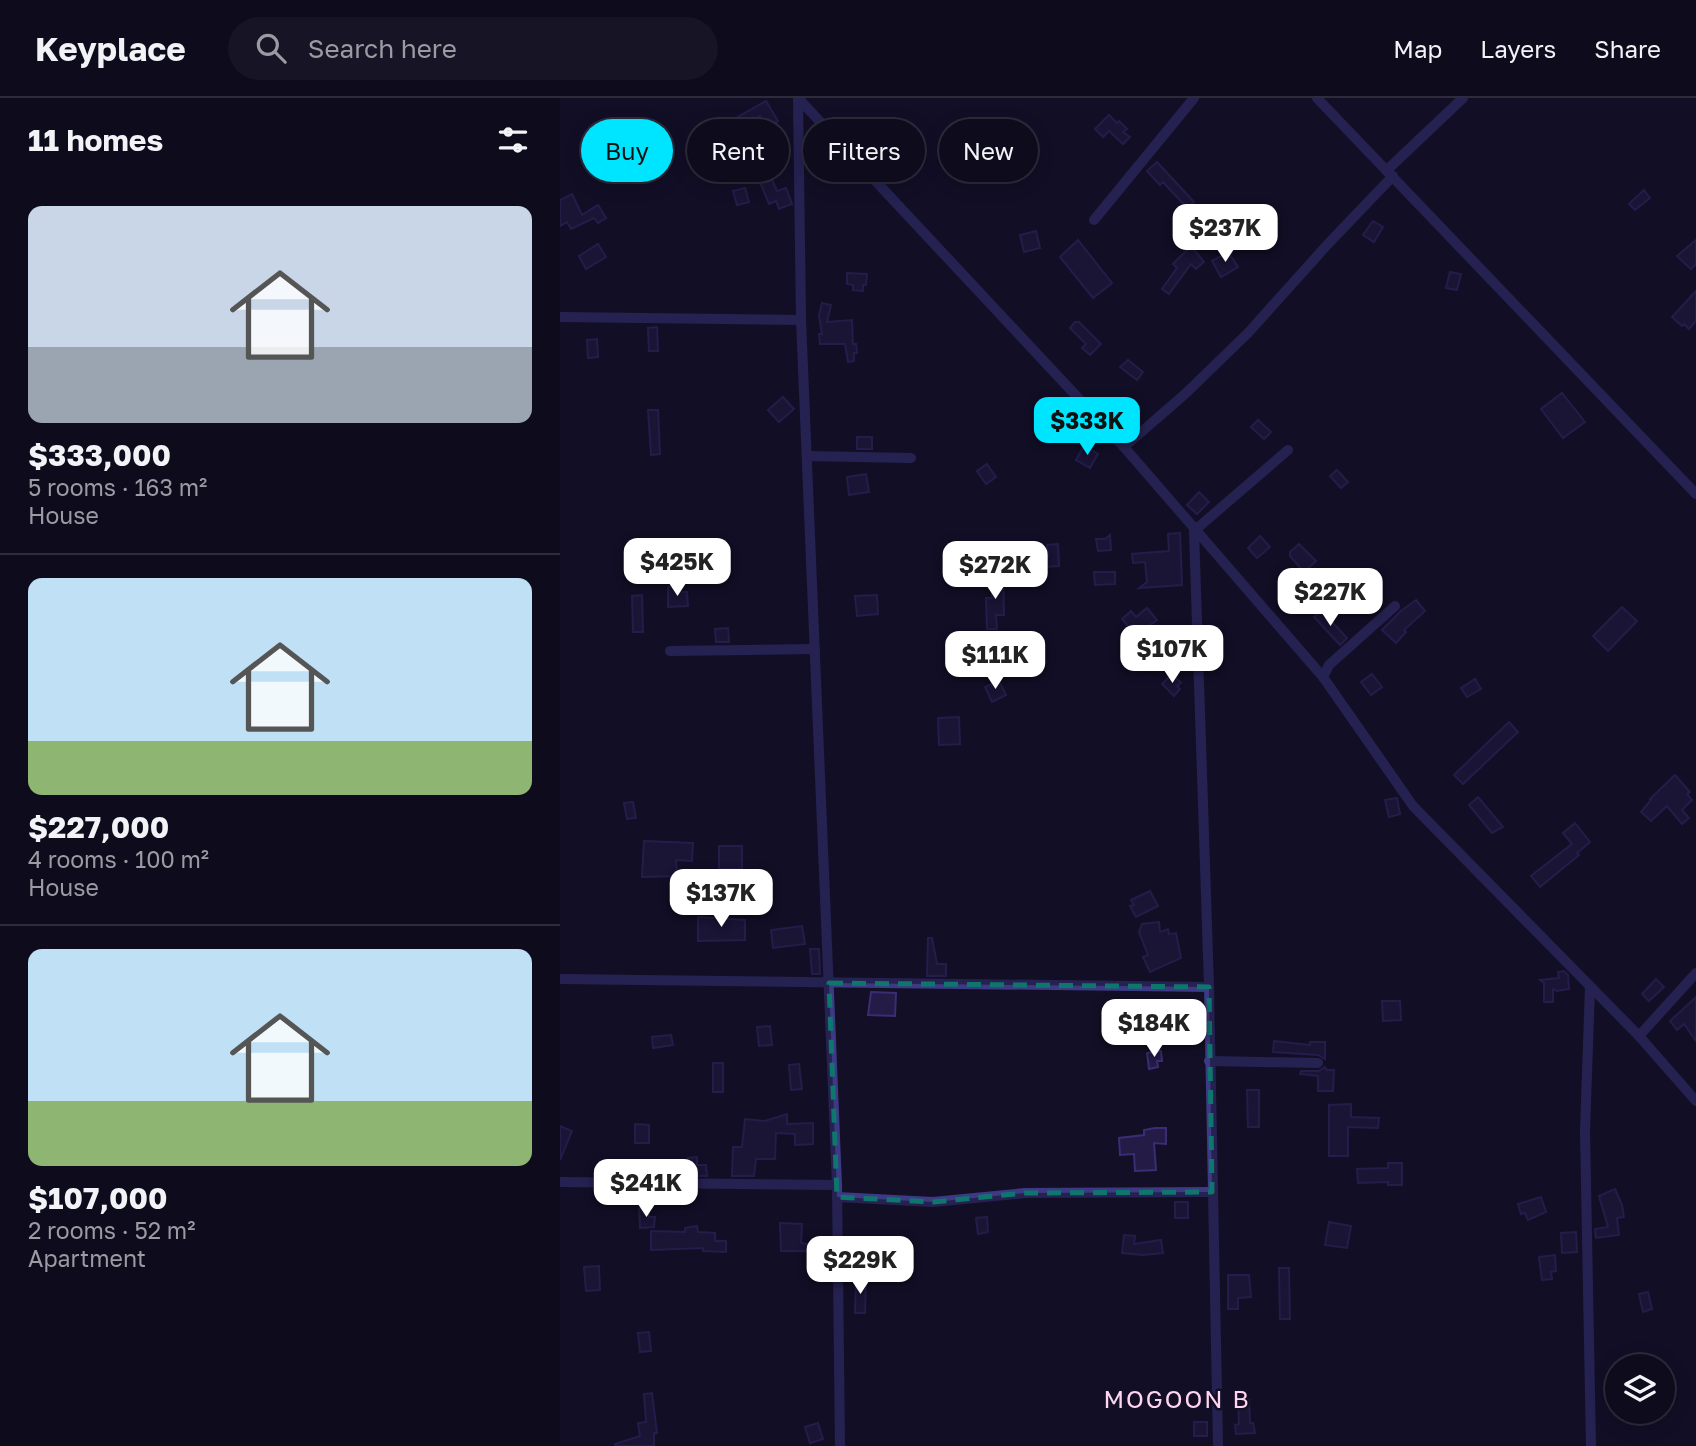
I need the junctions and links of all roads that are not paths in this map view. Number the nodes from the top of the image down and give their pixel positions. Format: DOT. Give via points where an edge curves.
graph roads {
  1 [pos="798,98"];
  2 [pos="1194,98"];
  3 [pos="1317,98"];
  4 [pos="1463,98"];
  5 [pos="1391,173"];
  6 [pos="1094,220"];
  7 [pos="560,317"];
  8 [pos="801,320"];
  9 [pos="1124,447"];
  10 [pos="1289,450"];
  11 [pos="807,456"];
  12 [pos="911,458"];
  13 [pos="1696,494"];
  14 [pos="1194,531"];
  15 [pos="1395,606"];
  16 [pos="815,649"];
  17 [pos="670,650"];
  18 [pos="1323,677"];
  19 [pos="1696,972"];
  20 [pos="560,979"];
  21 [pos="829,983"];
  22 [pos="1209,987"];
  23 [pos="1590,987"];
  24 [pos="1639,1036"];
  25 [pos="1209,1061"];
  26 [pos="1318,1063"];
  27 [pos="1696,1101"];
  28 [pos="560,1182"];
  29 [pos="837,1191"];
  30 [pos="1212,1192"];
  31 [pos="840,1446"];
  32 [pos="1218,1446"];
  33 [pos="1591,1446"];
  1 -- 8 [label="street"];
  1 -- 9 [label="street"];
  2 -- 6 [label="street"];
  3 -- 5 [label="street"];
  4 -- 5 [label="street"];
  5 -- 9 [label="street" via="1248,333"];
  5 -- 13 [label="street"];
  7 -- 8 [label="street"];
  8 -- 11 [label="street"];
  9 -- 14 [label="street"];
  10 -- 14 [label="street"];
  11 -- 12 [label="street"];
  11 -- 16 [label="street"];
  14 -- 18 [label="street"];
  14 -- 22 [label="street"];
  15 -- 18 [label="street" via="1329,665"];
  16 -- 17 [label="street"];
  16 -- 21 [label="street"];
  18 -- 23 [label="street" via="1413,807"];
  19 -- 24 [label="street"];
  20 -- 21 [label="street"];
  21 -- 22 [label="street"];
  21 -- 29 [label="street"];
  22 -- 25 [label="street"];
  23 -- 24 [label="street"];
  23 -- 33 [label="street" via="1585,1131"];
  24 -- 27 [label="street"];
  25 -- 26 [label="street"];
  25 -- 30 [label="street"];
  28 -- 29 [label="street"];
  29 -- 30 [label="street" via="933,1202 1025,1193"];
  29 -- 31 [label="street"];
  30 -- 32 [label="street"];
}
